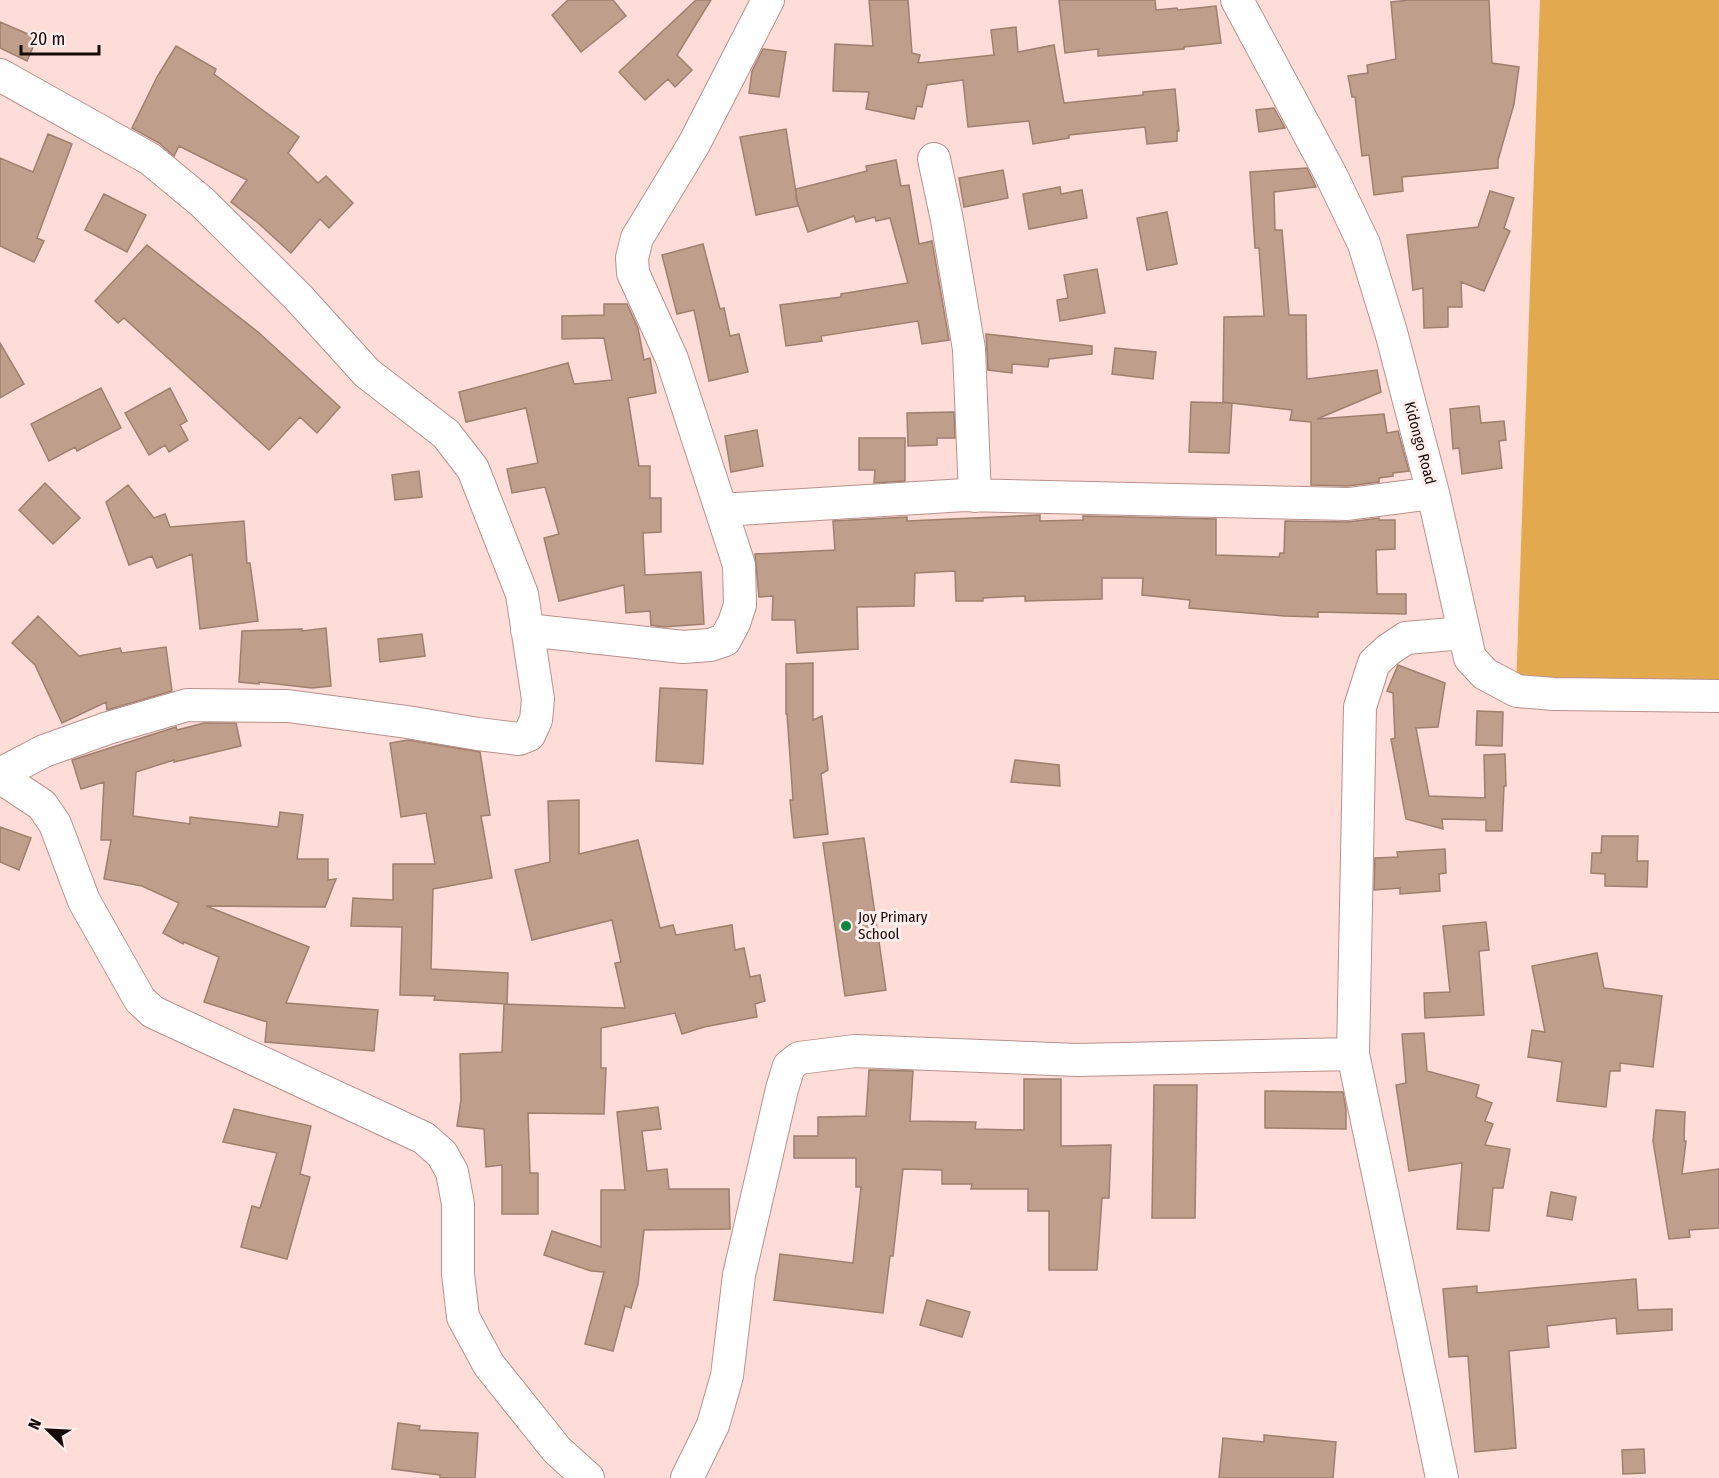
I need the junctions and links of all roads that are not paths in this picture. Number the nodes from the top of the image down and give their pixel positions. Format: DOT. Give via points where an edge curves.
graph roads {
  1 [pos="768,0"];
  2 [pos="1238,0"];
  3 [pos="0,75"];
  4 [pos="934,159"];
  5 [pos="1433,493"];
  6 [pos="975,496"];
  7 [pos="721,510"];
  8 [pos="527,630"];
  9 [pos="1463,633"];
  10 [pos="1719,696"];
  11 [pos="0,775"];
  12 [pos="1353,1054"];
  13 [pos="588,1478"];
  14 [pos="687,1478"];
  15 [pos="1442,1478"];
  1 -- 7 [label="street" via="694,144 638,238 632,258 633,273 672,359"];
  2 -- 5 [label="street, Kidongo Road" via="1364,244"];
  3 -- 8 [label="street" via="150,159 202,202 298,297 367,373 446,434 473,469 522,594"];
  4 -- 6 [label="street" via="969,349"];
  5 -- 6 [label="street" via="1348,504"];
  5 -- 9 [label="street, Kidongo Road"];
  6 -- 7 [label="street"];
  7 -- 8 [label="street" via="739,565 740,605 725,640 683,647"];
  8 -- 11 [label="street" via="538,699 536,720 529,735 519,738 288,706 187,705 44,751"];
  9 -- 10 [label="street, Kidongo Road" via="1470,658 1485,674 1516,691"];
  9 -- 12 [label="street" via="1406,638 1388,650 1374,663 1360,707"];
  11 -- 13 [label="street" via="42,805 55,824 84,901 140,1000 153,1012 424,1138 442,1154 452,1172 458,1204 458,1274 463,1317 489,1365 557,1450"];
  12 -- 14 [label="street" via="1077,1060 855,1052 799,1058 789,1066 782,1089 739,1275 728,1376 712,1425"];
  12 -- 15 [label="street"];
}
